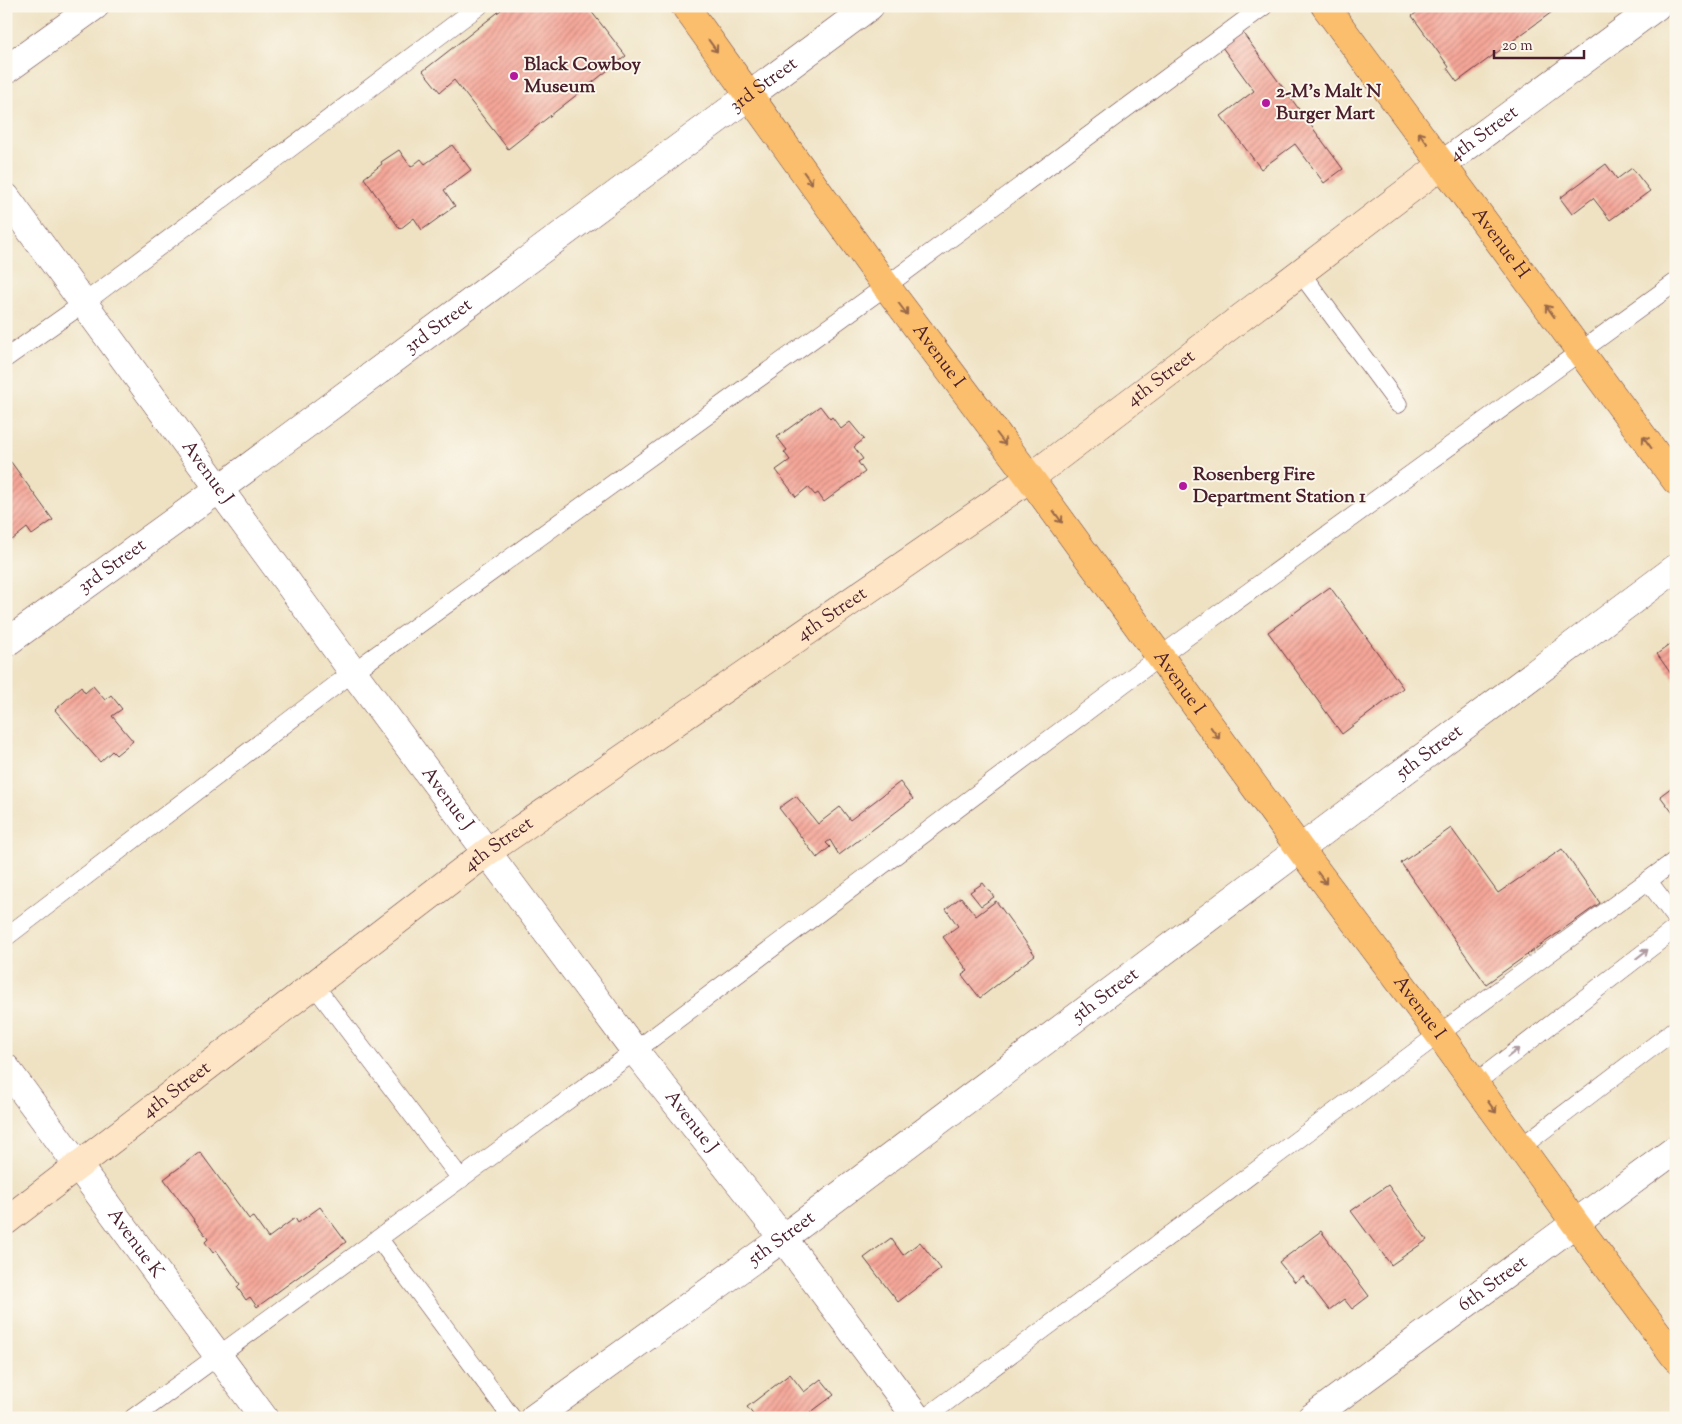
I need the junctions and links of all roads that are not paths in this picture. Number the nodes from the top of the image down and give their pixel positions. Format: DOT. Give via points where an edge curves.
graph roads {
  1 [pos="95,6"];
  2 [pos="478,6"];
  3 [pos="685,6"];
  4 [pos="870,6"];
  5 [pos="1264,6"];
  6 [pos="1325,6"];
  7 [pos="1658,6"];
  8 [pos="6,70"];
  9 [pos="750,97"];
  10 [pos="1442,165"];
  11 [pos="6,197"];
  12 [pos="1300,272"];
  13 [pos="1676,282"];
  14 [pos="886,286"];
  15 [pos="84,303"];
  16 [pos="1580,352"];
  17 [pos="6,358"];
  18 [pos="1398,404"];
  19 [pos="1030,478"];
  20 [pos="1676,481"];
  21 [pos="219,489"];
  22 [pos="1676,568"];
  23 [pos="6,643"];
  24 [pos="1159,656"];
  25 [pos="353,672"];
  26 [pos="1300,849"];
  27 [pos="487,852"];
  28 [pos="1676,860"];
  29 [pos="1648,881"];
  30 [pos="1676,918"];
  31 [pos="1676,928"];
  32 [pos="6,937"];
  33 [pos="314,985"];
  34 [pos="1676,1029"];
  35 [pos="1439,1034"];
  36 [pos="635,1051"];
  37 [pos="6,1068"];
  38 [pos="1475,1083"];
  39 [pos="1521,1148"];
  40 [pos="1676,1149"];
  41 [pos="79,1167"];
  42 [pos="461,1178"];
  43 [pos="6,1221"];
  44 [pos="1575,1223"];
  45 [pos="783,1238"];
  46 [pos="379,1239"];
  47 [pos="218,1356"];
  48 [pos="1676,1358"];
  49 [pos="133,1418"];
  50 [pos="264,1418"];
  51 [pos="512,1418"];
  52 [pos="534,1418"];
  53 [pos="917,1418"];
  54 [pos="925,1418"];
  55 [pos="1311,1418"];
  1 -- 8 [label="street"];
  2 -- 15 [label="lane"];
  3 -- 9 [label="main road, Avenue I, one-way"];
  4 -- 9 [label="street, 3rd Street"];
  5 -- 14 [label="lane"];
  10 -- 6 [label="main road, Avenue H, one-way"];
  7 -- 10 [label="street, 4th Street"];
  9 -- 14 [label="main road, Avenue I, one-way"];
  9 -- 21 [label="street, 3rd Street"];
  10 -- 12 [label="street, 4th Street"];
  16 -- 10 [label="main road, Avenue H, one-way"];
  11 -- 15 [label="street, Avenue J"];
  12 -- 18 [label="lane"];
  12 -- 19 [label="street, 4th Street"];
  13 -- 16 [label="lane"];
  14 -- 19 [label="main road, Avenue I, one-way"];
  14 -- 25 [label="lane"];
  15 -- 17 [label="lane"];
  15 -- 21 [label="street, Avenue J"];
  20 -- 16 [label="main road, Avenue H, one-way"];
  16 -- 24 [label="lane"];
  19 -- 24 [label="main road, Avenue I, one-way"];
  19 -- 27 [label="street, 4th Street"];
  21 -- 23 [label="street, 3rd Street"];
  21 -- 25 [label="street, Avenue J"];
  22 -- 26 [label="street, 5th Street"];
  24 -- 26 [label="main road, Avenue I, one-way"];
  24 -- 36 [label="lane"];
  25 -- 27 [label="street, Avenue J"];
  25 -- 32 [label="lane"];
  26 -- 35 [label="main road, Avenue I, one-way"];
  26 -- 45 [label="street, 5th Street"];
  27 -- 33 [label="street, 4th Street"];
  27 -- 36 [label="street, Avenue J"];
  28 -- 29 [label="lane"];
  29 -- 30 [label="lane"];
  29 -- 35 [label="lane"];
  38 -- 31 [label="lane, one-way"];
  33 -- 41 [label="street, 4th Street"];
  33 -- 42 [label="lane"];
  34 -- 39 [label="lane"];
  35 -- 38 [label="main road, Avenue I"];
  35 -- 54 [label="lane"];
  36 -- 42 [label="lane"];
  36 -- 45 [label="street, Avenue J"];
  37 -- 41 [label="street, Avenue K"];
  38 -- 39 [label="main road, Avenue I, one-way"];
  39 -- 44 [label="main road, Avenue I"];
  40 -- 44 [label="street, 6th Street"];
  41 -- 43 [label="street, 4th Street"];
  41 -- 47 [label="street, Avenue K"];
  42 -- 46 [label="lane"];
  44 -- 48 [label="main road, Avenue I"];
  44 -- 55 [label="street, 6th Street"];
  45 -- 52 [label="street, 5th Street"];
  45 -- 53 [label="street, Avenue J"];
  46 -- 47 [label="lane"];
  46 -- 51 [label="lane"];
  47 -- 49 [label="lane"];
  47 -- 50 [label="street, Avenue K"];
}
